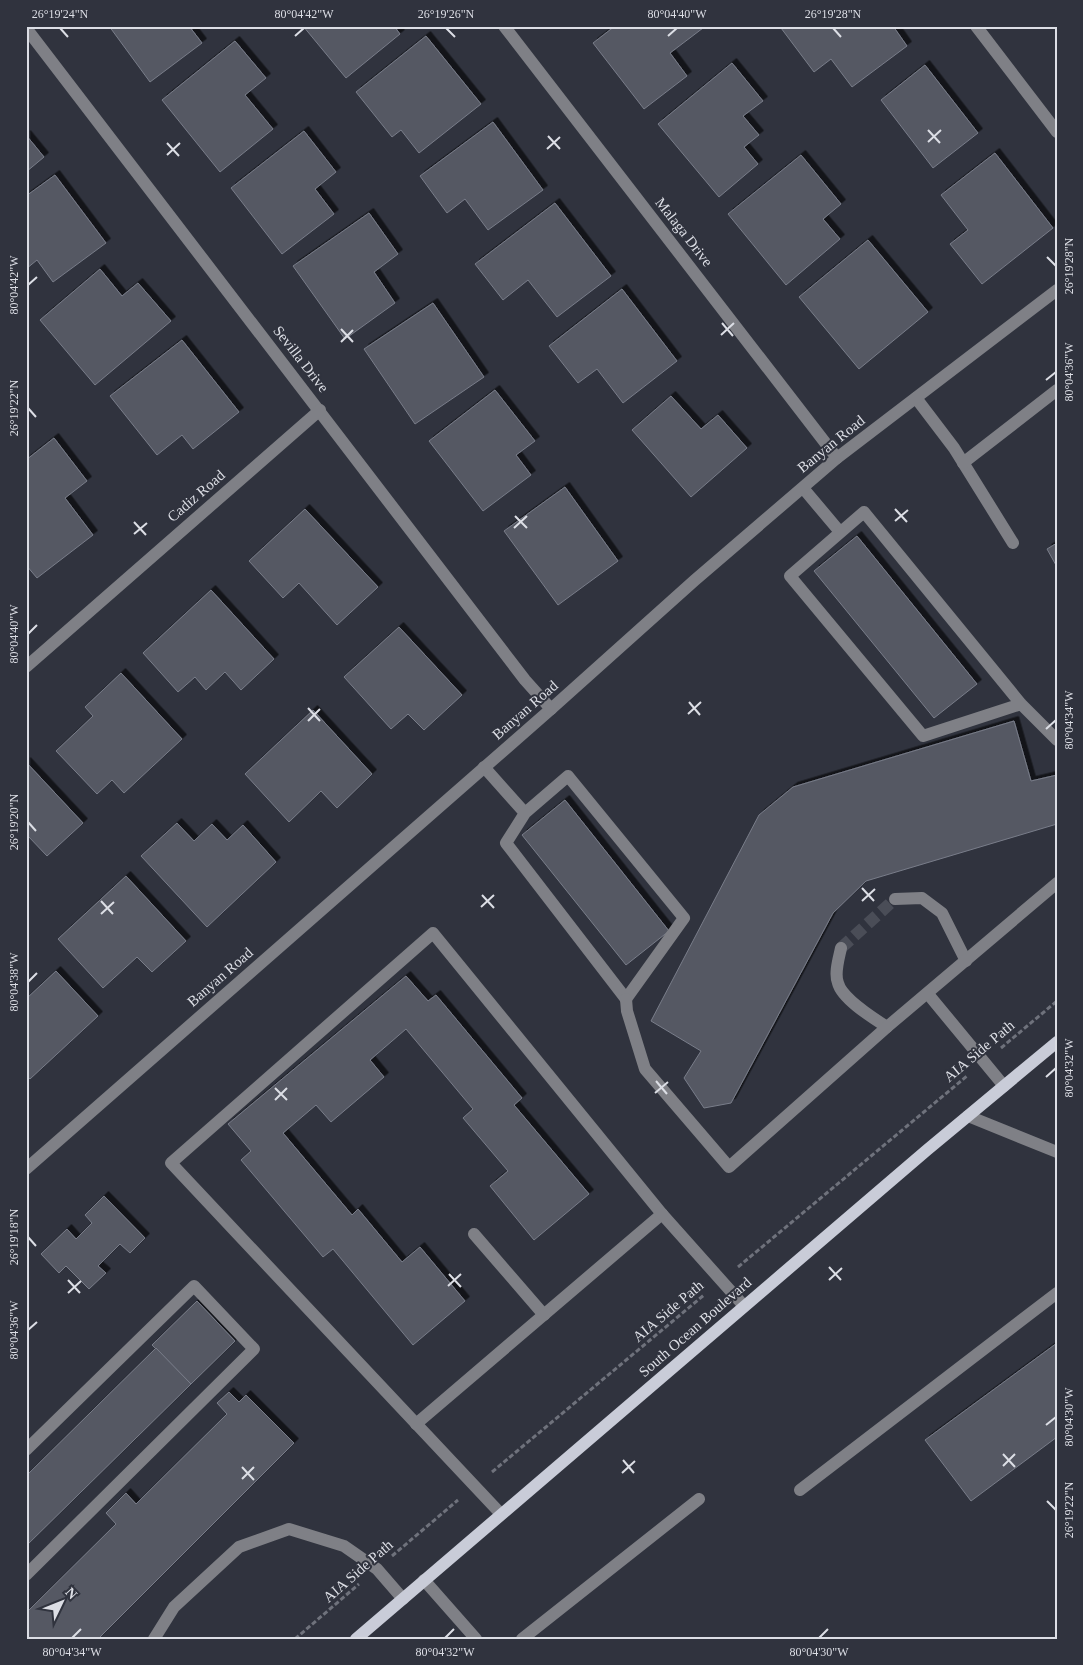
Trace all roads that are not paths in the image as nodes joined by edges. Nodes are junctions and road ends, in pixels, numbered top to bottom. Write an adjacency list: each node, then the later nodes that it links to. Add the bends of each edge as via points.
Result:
1 (504, 26): 9 (street, Malaga Drive)
2 (976, 26): 4 (street)
3 (26, 28): 8 (street, Sevilla Drive)
4 (1057, 132)
5 (1057, 290): 7 (street, Banyan Road)
6 (1057, 390): 10 (street)
7 (916, 398): 9 (street, Banyan Road); 10 (street)
8 (320, 410): 14 (street, Cadiz Road); 16 (street, Sevilla Drive, via 525,680)
9 (838, 458): 11 (street, Banyan Road)
10 (963, 462): 13 (street)
11 (803, 488): 12 (street); 16 (street, Banyan Road)
12 (840, 532): 15 (street, via 864,512); 15 (street, via 790,576 923,736)
13 (1013, 543)
14 (26, 667)
15 (1021, 704): 17 (street)
16 (551, 709): 18 (street, Banyan Road)
17 (1057, 740)
18 (484, 768): 19 (street); 31 (street, Banyan Road)
19 (525, 813): 25 (street, via 506,843); 25 (street, via 568,776 684,918)
20 (1057, 883): 23 (street)
21 (896, 900): 23 (street, via 922,898 942,913)
22 (841, 948): 26 (street, via 838,984 852,1003)
23 (966, 961): 24 (street)
24 (928, 994): 26 (street); 28 (street)
25 (626, 1000): 26 (street, via 626,1011 645,1069 728,1167)
26 (887, 1027)
27 (1057, 1042): 28 (main road, South Ocean Boulevard)
28 (1004, 1086): 29 (main road, South Ocean Boulevard)
29 (968, 1116): 30 (street); 35 (main road, South Ocean Boulevard)
30 (1057, 1152)
31 (26, 1169)
32 (662, 1214): 35 (street); 36 (street); 37 (street, via 433,933 171,1163)
33 (474, 1234): 36 (street)
34 (1057, 1293): 39 (street)
35 (744, 1306): 41 (main road, South Ocean Boulevard)
36 (544, 1315): 37 (street)
37 (416, 1424): 41 (street)
38 (26, 1450): 42 (street, via 194,1286 254,1349)
39 (800, 1490)
40 (699, 1499): 48 (street)
41 (501, 1514): 43 (main road, South Ocean Boulevard)
42 (26, 1575)
43 (424, 1580): 44 (main road, South Ocean Boulevard); 47 (street)
44 (403, 1598): 45 (street, via 377,1569 344,1546 289,1529 239,1547 174,1606); 46 (main road, South Ocean Boulevard)
45 (154, 1639)
46 (356, 1639)
47 (476, 1639)
48 (522, 1639)

